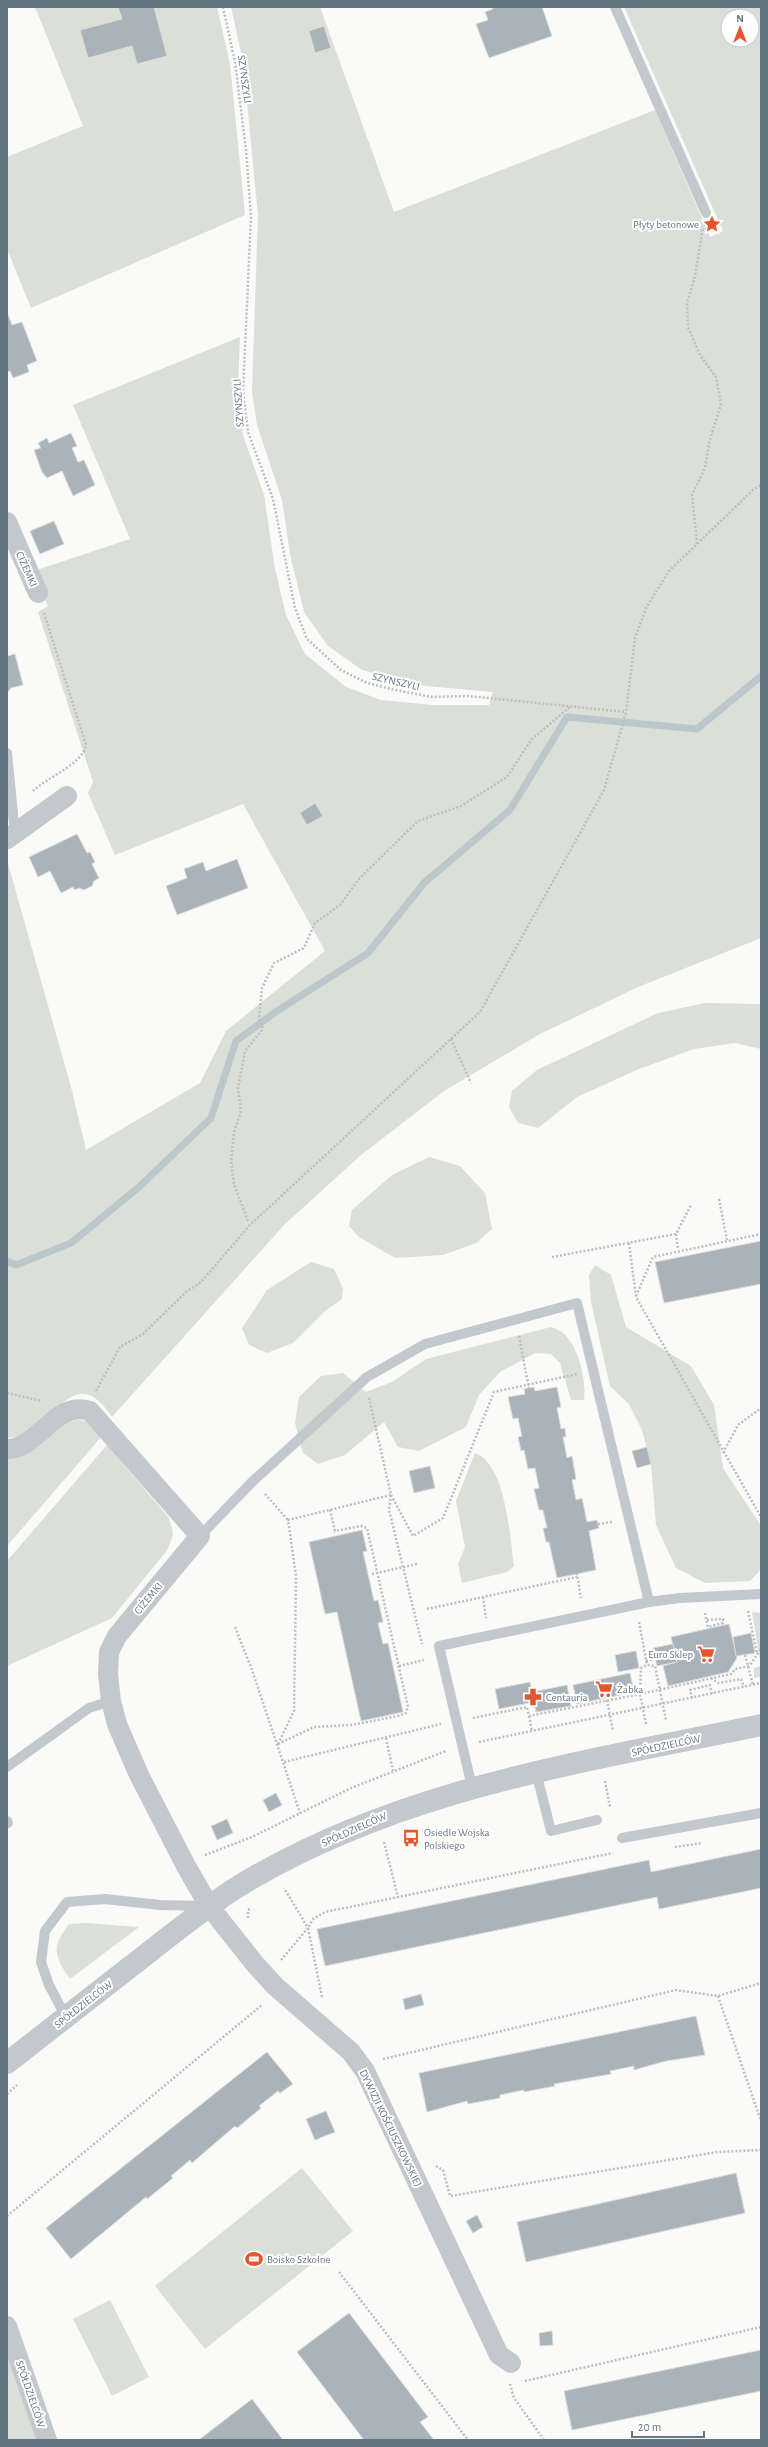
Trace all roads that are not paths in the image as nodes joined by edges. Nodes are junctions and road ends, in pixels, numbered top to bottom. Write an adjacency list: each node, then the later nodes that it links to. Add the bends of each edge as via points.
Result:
1 (615, 7): 2 (lane)
2 (706, 213)
3 (7, 522): 4 (street, CIŻEMKI)
4 (38, 593)
5 (7, 753): 7 (lane, via 12,811)
6 (67, 796): 7 (street)
7 (11, 836)
8 (7, 1449): 9 (street, via 20,1446 64,1412 74,1408 90,1410)
9 (200, 1536): 11 (lane, via 252,1482 367,1376 425,1344 577,1303); 12 (street, CIŻEMKI, via 117,1636 109,1652)
10 (761, 1594): 11 (lane)
11 (649, 1602): 16 (lane, via 438,1646)
12 (111, 1701): 14 (lane, via 89,1708); 20 (street, CIŻEMKI, via 127,1748)
13 (761, 1725): 15 (street, SPÓŁDZIELCÓW)
14 (7, 1766)
15 (536, 1772): 16 (street, SPÓŁDZIELCÓW); 18 (lane, via 551,1831)
16 (472, 1787): 20 (street, SPÓŁDZIELCÓW, via 400,1809 350,1830 272,1868)
17 (761, 1813): 19 (lane)
18 (597, 1820)
19 (622, 1838)
20 (209, 1906): 21 (street, SPÓŁDZIELCÓW); 21 (lane, via 160,1905 105,1899 68,1902 45,1931 41,1962 49,1985); 24 (street, DYWIZJI KOŚCIUSZKOWSKIEJ, via 233,1938 276,1986 350,2052 364,2071 499,2356)
21 (66, 2017): 22 (street, SPÓŁDZIELCÓW)
22 (7, 2063)
23 (7, 2326): 25 (street, SPÓŁDZIELCÓW)
24 (511, 2363)
25 (47, 2440)

